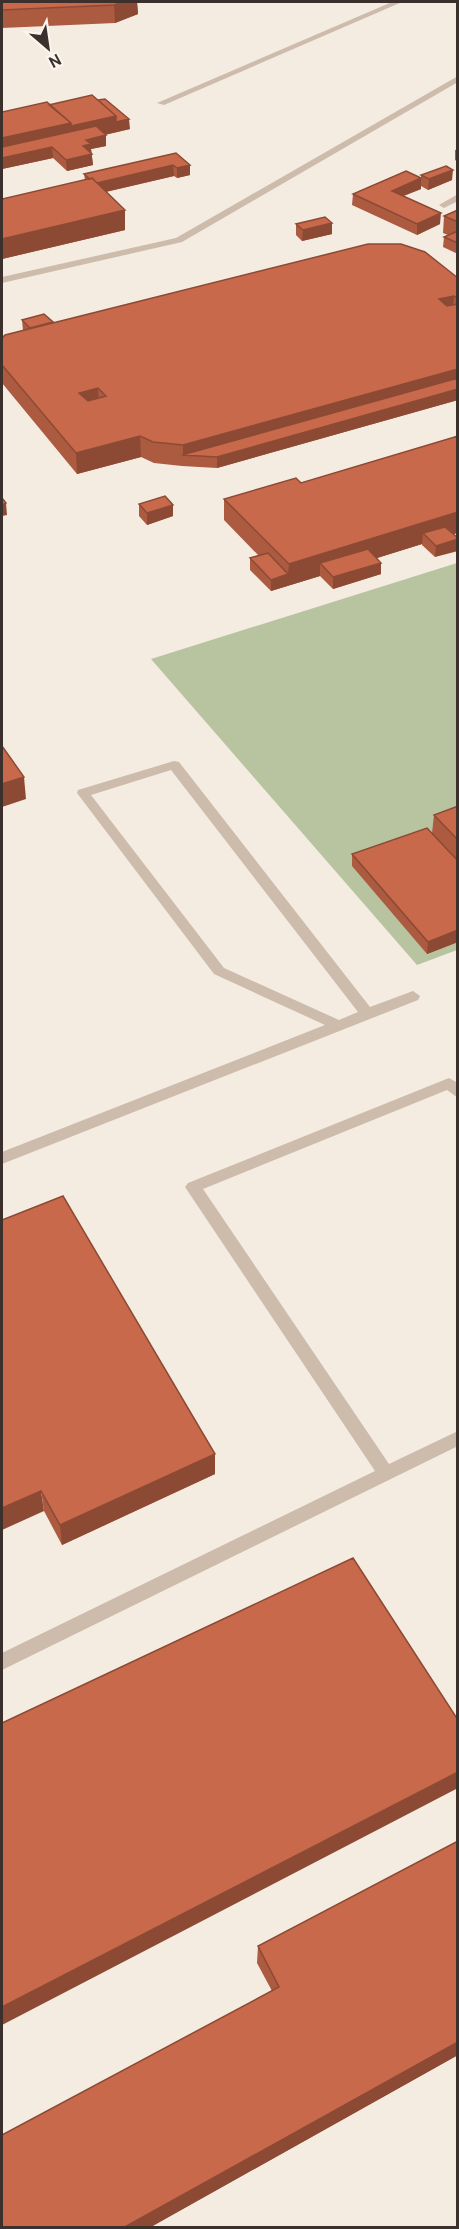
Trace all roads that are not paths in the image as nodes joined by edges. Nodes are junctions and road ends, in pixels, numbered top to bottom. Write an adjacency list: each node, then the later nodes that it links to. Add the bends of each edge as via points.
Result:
1 (398, 2): 3 (street)
2 (458, 78): 6 (street, via 179,240)
3 (161, 103)
4 (458, 198): 5 (street)
5 (444, 205)
6 (2, 280)
7 (413, 996): 8 (street)
8 (367, 1014): 9 (street); 9 (street, via 174,765 83,793 219,971)
9 (338, 1025): 11 (street)
10 (458, 1093): 13 (street, via 449,1083 194,1188)
11 (2, 1158)
12 (458, 1438): 13 (street)
13 (386, 1473): 14 (street)
14 (2, 1662)

